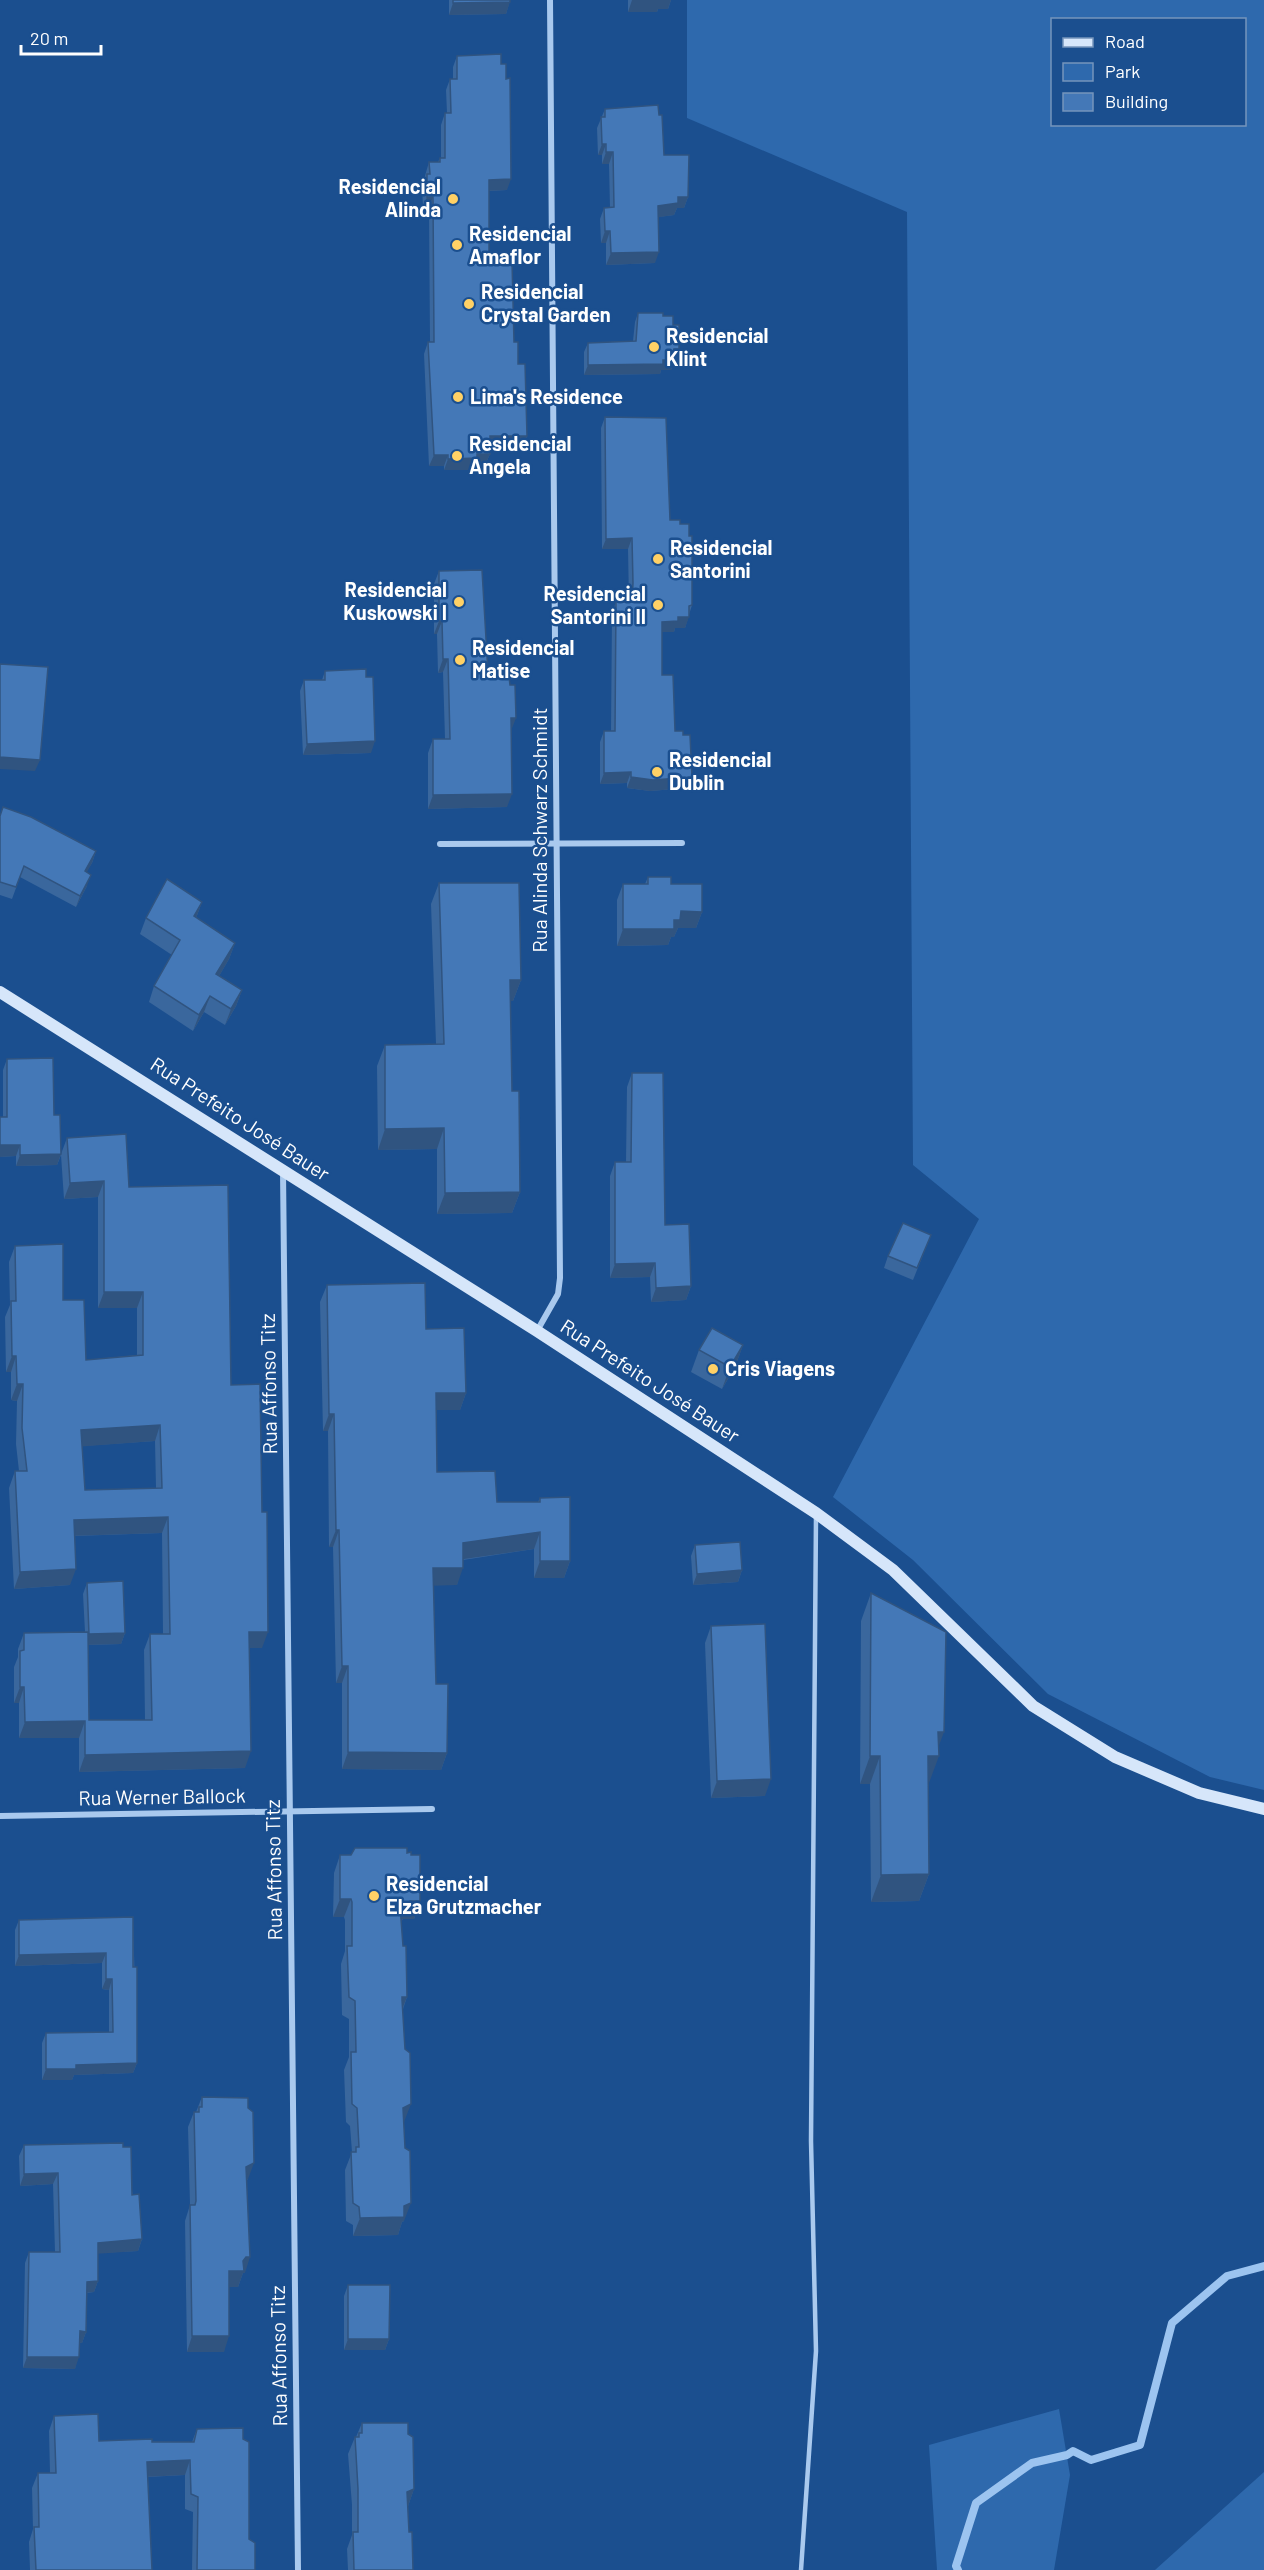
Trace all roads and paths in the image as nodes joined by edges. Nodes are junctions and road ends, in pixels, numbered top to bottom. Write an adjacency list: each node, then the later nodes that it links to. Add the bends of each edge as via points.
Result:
1 (550, 0): 4 (street, Rua Alinda Schwarz Schmidt)
2 (682, 843): 4 (street)
3 (440, 844): 4 (street)
4 (556, 844): 7 (street, Rua Alinda Schwarz Schmidt, via 560,1278 558,1294)
5 (0, 992): 6 (street, Rua Prefeito José Bauer)
6 (283, 1170): 7 (street, Rua Prefeito José Bauer); 11 (street, Rua Affonso Titz)
7 (537, 1331): 8 (street, Rua Prefeito José Bauer)
8 (816, 1513): 10 (street, Rua Prefeito José Bauer, via 893,1570 1033,1706 1115,1757 1198,1793); 14 (lane, via 811,2141 816,2351)
9 (432, 1809): 11 (street, Rua Werner Ballock)
10 (1264, 1809)
11 (290, 1811): 12 (street, Rua Werner Ballock); 13 (street, Rua Affonso Titz)
12 (0, 1816)
13 (298, 2570)
14 (801, 2570)

